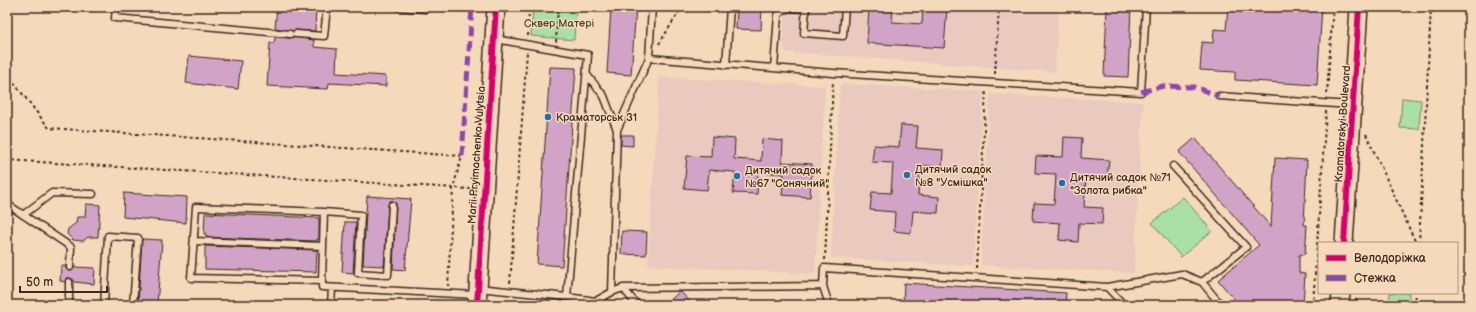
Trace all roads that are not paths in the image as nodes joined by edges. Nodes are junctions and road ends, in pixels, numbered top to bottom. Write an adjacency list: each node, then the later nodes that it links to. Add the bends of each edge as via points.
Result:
1 (116, 7): 2 (lane, via 115,18 324,36)
2 (327, 7)
3 (398, 7): 4 (lane)
4 (425, 7)
5 (496, 7): 12 (street, Marii Pryimachenko Vulytsia)
6 (652, 7): 13 (lane)
7 (730, 7): 14 (lane)
8 (845, 7): 11 (lane, via 843,36 804,33)
9 (1146, 7): 15 (lane, via 1141,92)
10 (1359, 7): 18 (street, Kramatorskyi Boulevard)
11 (805, 9): 15 (lane, via 787,8 778,15)
12 (494, 38): 16 (lane, via 588,55); 39 (street, Marii Pryimachenko Vulytsia)
13 (649, 58): 14 (lane); 19 (lane)
14 (726, 65): 15 (lane)
15 (774, 68)
16 (587, 75): 19 (lane, via 604,96); 40 (lane)
17 (1219, 96): 18 (lane)
18 (1353, 106): 27 (street, Kramatorskyi Boulevard)
19 (617, 130): 37 (lane)
20 (1173, 166): 32 (lane, via 1246,247)
21 (93, 194): 25 (lane, via 52,193)
22 (7, 204): 25 (lane)
23 (392, 205): 24 (lane, via 388,275 358,273 361,215)
24 (324, 212): 26 (lane, via 196,207); 28 (lane)
25 (23, 215): 29 (lane, via 71,248)
26 (194, 241): 28 (lane); 30 (lane, via 191,278)
27 (1344, 242)
28 (323, 246): 30 (lane)
29 (70, 267)
30 (322, 281): 35 (lane, via 322,287)
31 (70, 282): 42 (lane)
32 (1202, 282): 34 (lane, via 1182,274); 49 (lane)
33 (823, 286): 34 (lane, via 824,268); 36 (lane); 47 (lane)
34 (1106, 287): 48 (lane)
35 (332, 288): 39 (lane); 45 (lane)
36 (622, 288): 37 (lane); 46 (lane)
37 (612, 292): 41 (lane)
38 (1341, 294): 50 (street)
39 (478, 296): 40 (lane, via 510,291)
40 (567, 297): 41 (lane)
41 (596, 303)
42 (67, 305)
43 (104, 305): 44 (lane, via 108,236 138,238)
44 (132, 305)
45 (331, 305)
46 (637, 305)
47 (829, 305)
48 (1124, 305)
49 (1221, 305)
50 (1340, 305)

